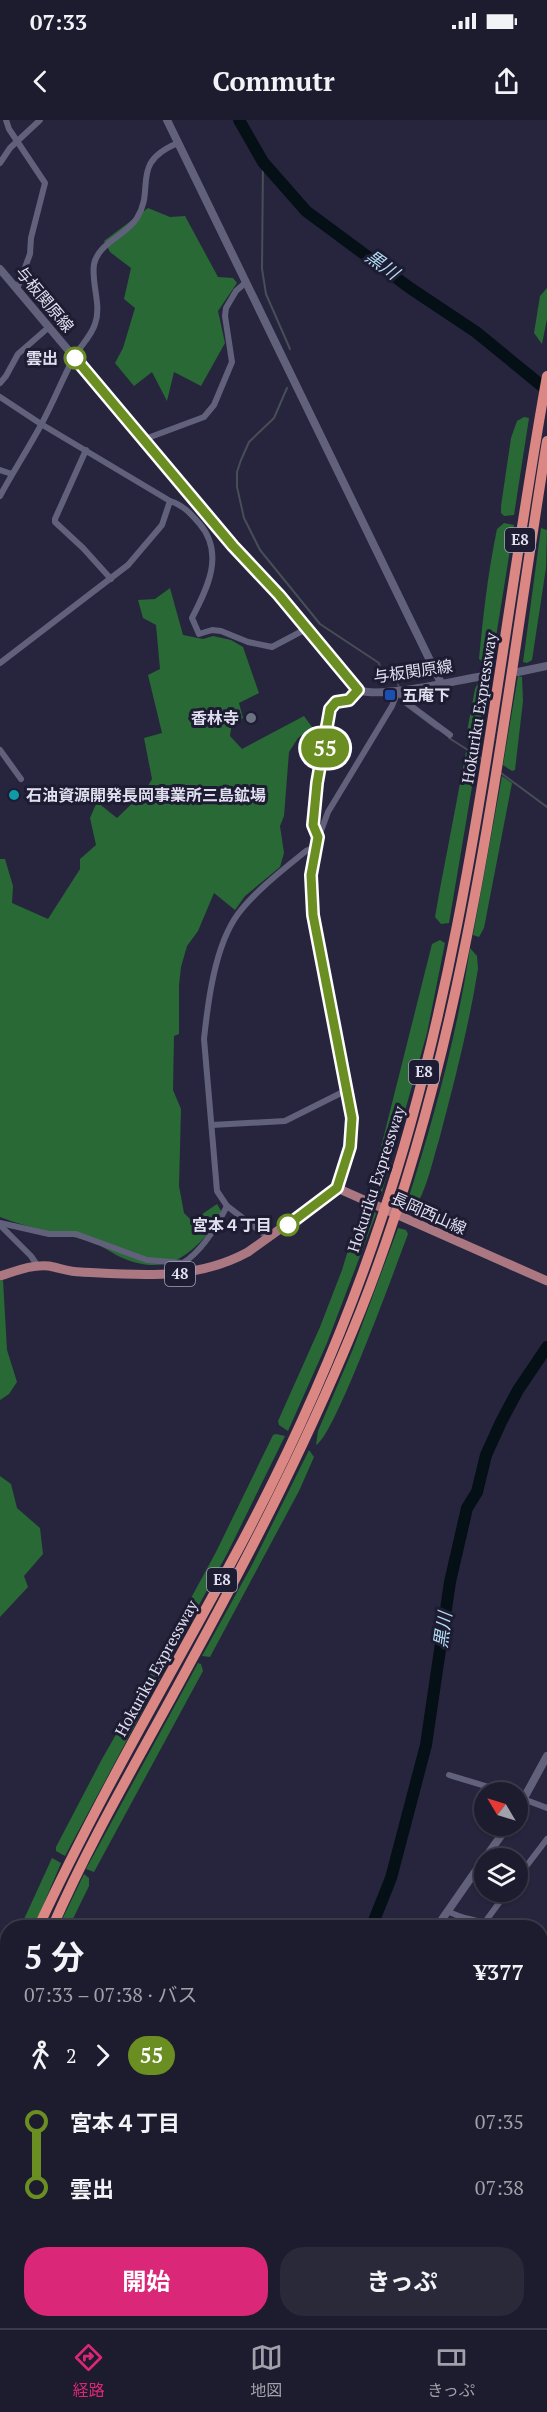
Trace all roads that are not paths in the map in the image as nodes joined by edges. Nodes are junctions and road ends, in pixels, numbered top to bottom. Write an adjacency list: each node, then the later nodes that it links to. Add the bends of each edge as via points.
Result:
1 (6, 120): 4 (street)
2 (40, 120): 4 (street)
3 (167, 120): 5 (street)
4 (18, 141): 6 (street); 9 (street, via 45,183 30,254)
5 (177, 142): 8 (street); 11 (street, via 148,167 137,219 106,245 95,262 95,324)
6 (0, 163)
7 (0, 269): 9 (main road, 与板関原線)
8 (245, 283): 16 (street, via 226,308 232,362 214,405 204,417); 29 (street)
9 (17, 290): 10 (main road, 与板関原線)
10 (49, 327): 11 (main road, 与板関原線); 13 (street, via 18,354)
11 (74, 357): 15 (street); 16 (main road, 与板関原線)
12 (547, 376): 57 (highway, Hokuriku Expressway / E8, via 457,922 426,1067 381,1221 338,1336 282,1463 96,1810)
13 (0, 383)
14 (0, 396): 15 (street)
15 (41, 424): 18 (street); 20 (street)
16 (145, 439): 24 (main road, 与板関原線)
17 (547, 442): 58 (highway, Hokuriku Expressway / E8, via 493,796 469,926 427,1112 392,1227 349,1341 294,1464)
18 (86, 450): 22 (street); 23 (street, via 55,522)
19 (0, 470): 20 (street)
20 (12, 474): 21 (street)
21 (0, 496)
22 (170, 501): 23 (street, via 162,525); 24 (street, via 192,515 212,544 208,583 192,618 199,634 220,631 272,647)
23 (111, 579): 25 (street)
24 (306, 629): 30 (main road, 与板関原線)
25 (0, 663)
26 (547, 666): 27 (main road)
27 (518, 672)
28 (484, 676): 29 (main road, 与板関原線)
29 (441, 683): 31 (main road, 与板関原線)
30 (358, 690): 31 (main road, 与板関原線); 35 (street, via 349,700 336,702 330,709 315,796 313,825)
31 (398, 691): 32 (street, via 407,703); 35 (street, via 328,812)
32 (450, 735)
33 (0, 750): 34 (street)
34 (21, 779)
35 (318, 837): 36 (street)
36 (315, 847): 37 (street, via 311,899); 38 (street, via 247,903 225,938 204,1039)
37 (347, 1090): 38 (street, via 285,1121); 39 (street, via 353,1126)
38 (212, 1125): 40 (street, via 217,1191)
39 (337, 1188): 42 (main road, 48); 45 (main road, 長岡西山線)
40 (227, 1206): 41 (street, via 197,1250 183,1263 147,1260 76,1234 49,1234); 42 (street)
41 (0, 1224): 43 (street)
42 (269, 1238): 43 (main road, 48, via 232,1261 186,1274 80,1272)
43 (37, 1265): 44 (main road, 48)
44 (0, 1276)
45 (547, 1281)
46 (547, 1756): 49 (main road)
47 (449, 1775): 48 (street)
48 (474, 1783)
49 (528, 1787)
50 (528, 1801): 51 (street)
51 (547, 1808)
52 (547, 1839): 53 (street)
53 (528, 1864)
54 (474, 1874): 56 (main road)
55 (500, 1902): 61 (street)
56 (448, 1911): 59 (main road); 60 (street)
57 (42, 1920)
58 (56, 1920)
59 (442, 1920)
60 (470, 1920)
61 (486, 1920)

